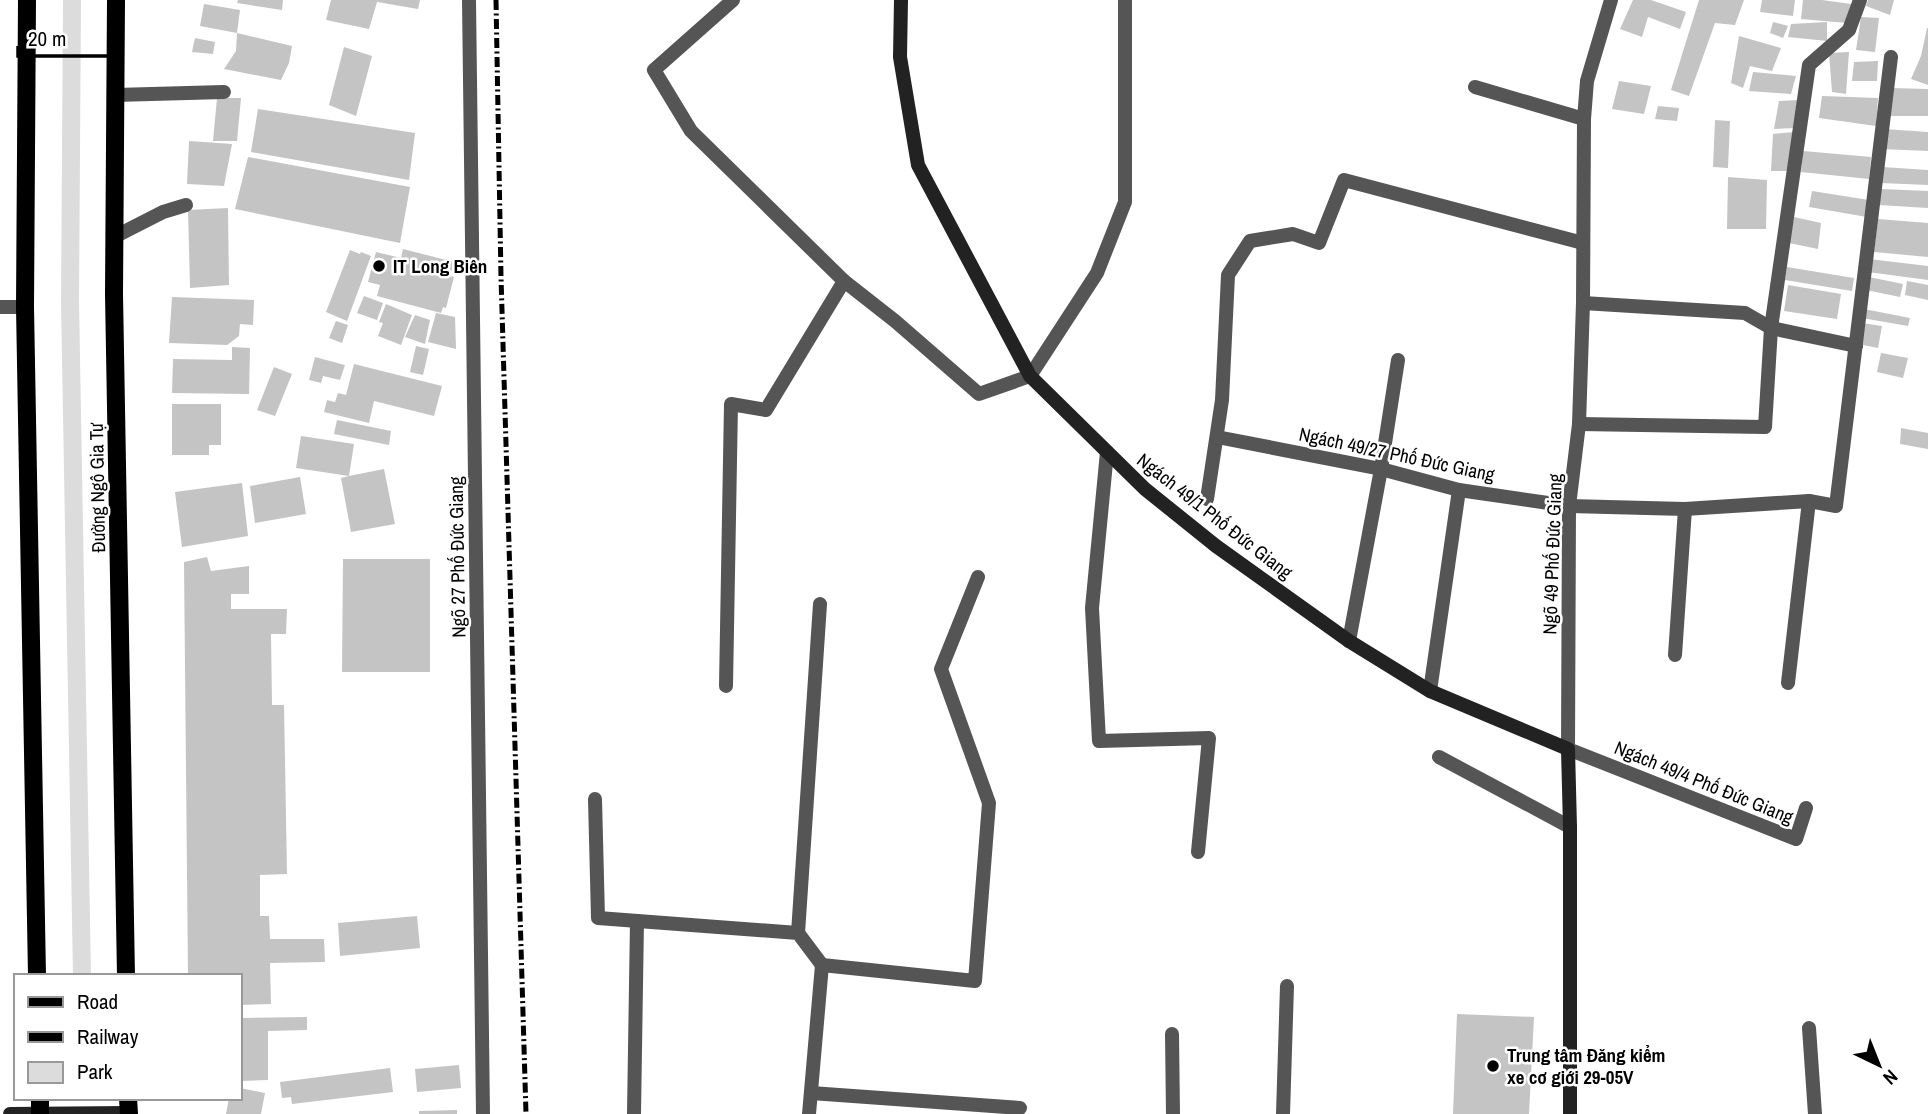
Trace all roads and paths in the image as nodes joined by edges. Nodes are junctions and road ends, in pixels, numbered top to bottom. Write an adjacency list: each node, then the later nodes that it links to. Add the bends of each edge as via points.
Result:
1 (27, 0): 20 (main road)
2 (116, 0): 12 (main road, Đường Ngô Gia Tự)
3 (469, 0): 60 (street, Ngõ 27 Phố Đức Giang)
4 (733, 0): 17 (street, via 654,70 691,131)
5 (901, 0): 24 (street, Ngách 49/1 Phố Đức Giang, via 900,57 918,166)
6 (1125, 0): 24 (street, via 1125,202 1097,273)
7 (1611, 0): 13 (street, Ngõ 49 Phố Đức Giang, via 1587,81)
8 (1860, 0): 21 (street, via 1849,30 1809,65)
9 (1891, 57): 22 (street)
10 (1475, 87): 13 (street)
11 (223, 92): 12 (street)
12 (115, 95): 15 (main road, Đường Ngô Gia Tự)
13 (1584, 119): 16 (street, Ngõ 49 Phố Đức Giang)
14 (186, 205): 15 (street)
15 (114, 237): 51 (main road, Đường Ngô Gia Tự)
16 (1583, 243): 18 (street, Ngõ 49 Phố Đức Giang); 26 (street, via 1344,180 1319,243 1293,234 1250,241 1228,275)
17 (844, 281): 24 (street, via 979,394); 39 (street, via 766,410 731,404)
18 (1583, 303): 21 (street, via 1745,313); 25 (street, Ngõ 49 Phố Đức Giang)
19 (0, 307): 20 (street)
20 (25, 307): 50 (main road)
21 (1771, 328): 22 (street); 25 (street, via 1765,427)
22 (1856, 346): 31 (street, Ngách 49/27 Phố Đức Giang, via 1836,506)
23 (1398, 360): 28 (street)
24 (1030, 376): 27 (street, Ngách 49/1 Phố Đức Giang)
25 (1578, 424): 32 (street, Ngõ 49 Phố Đức Giang)
26 (1217, 437): 28 (street, Ngách 49/27 Phố Đức Giang); 30 (street)
27 (1107, 452): 36 (street, Ngách 49/1 Phố Đức Giang, via 1144,489 1216,546); 46 (street, via 1092,608 1099,741 1209,738)
28 (1381, 469): 29 (street, Ngách 49/27 Phố Đức Giang); 36 (street)
29 (1459, 490): 32 (street, Ngách 49/27 Phố Đức Giang); 40 (street)
30 (1207, 499)
31 (1809, 501): 33 (street, Ngách 49/27 Phố Đức Giang); 38 (street)
32 (1569, 506): 33 (street, Ngách 49/27 Phố Đức Giang); 41 (street, Ngõ 49 Phố Đức Giang)
33 (1685, 509): 37 (street)
34 (978, 577): 49 (street, via 941,669 989,803 975,981)
35 (820, 604): 48 (street)
36 (1349, 641): 40 (street, Ngách 49/1 Phố Đức Giang)
37 (1675, 655)
38 (1788, 683)
39 (726, 686)
40 (1430, 691): 41 (street, Ngách 49/1 Phố Đức Giang)
41 (1568, 749): 44 (street, Ngách 49/4 Phố Đức Giang, via 1796,839); 45 (street, Ngõ 49 Phố Đức Giang)
42 (1439, 757): 45 (street)
43 (595, 799): 47 (street, via 598,918)
44 (1806, 808)
45 (1570, 827): 65 (street, Ngõ 49 Phố Đức Giang)
46 (1198, 852)
47 (636, 920): 48 (street); 61 (street)
48 (798, 933): 49 (street)
49 (822, 965): 55 (street)
50 (37, 974)
51 (127, 974)
52 (1287, 986): 64 (street)
53 (1809, 1028): 66 (street)
54 (1172, 1034): 63 (street)
55 (811, 1093): 57 (street); 62 (street)
56 (129, 1108): 59 (street)
57 (1020, 1108)
58 (10, 1114): 59 (street)
59 (40, 1114)
60 (482, 1114)
61 (634, 1114)
62 (809, 1114)
63 (1173, 1114)
64 (1283, 1114)
65 (1570, 1114)
66 (1815, 1114)

